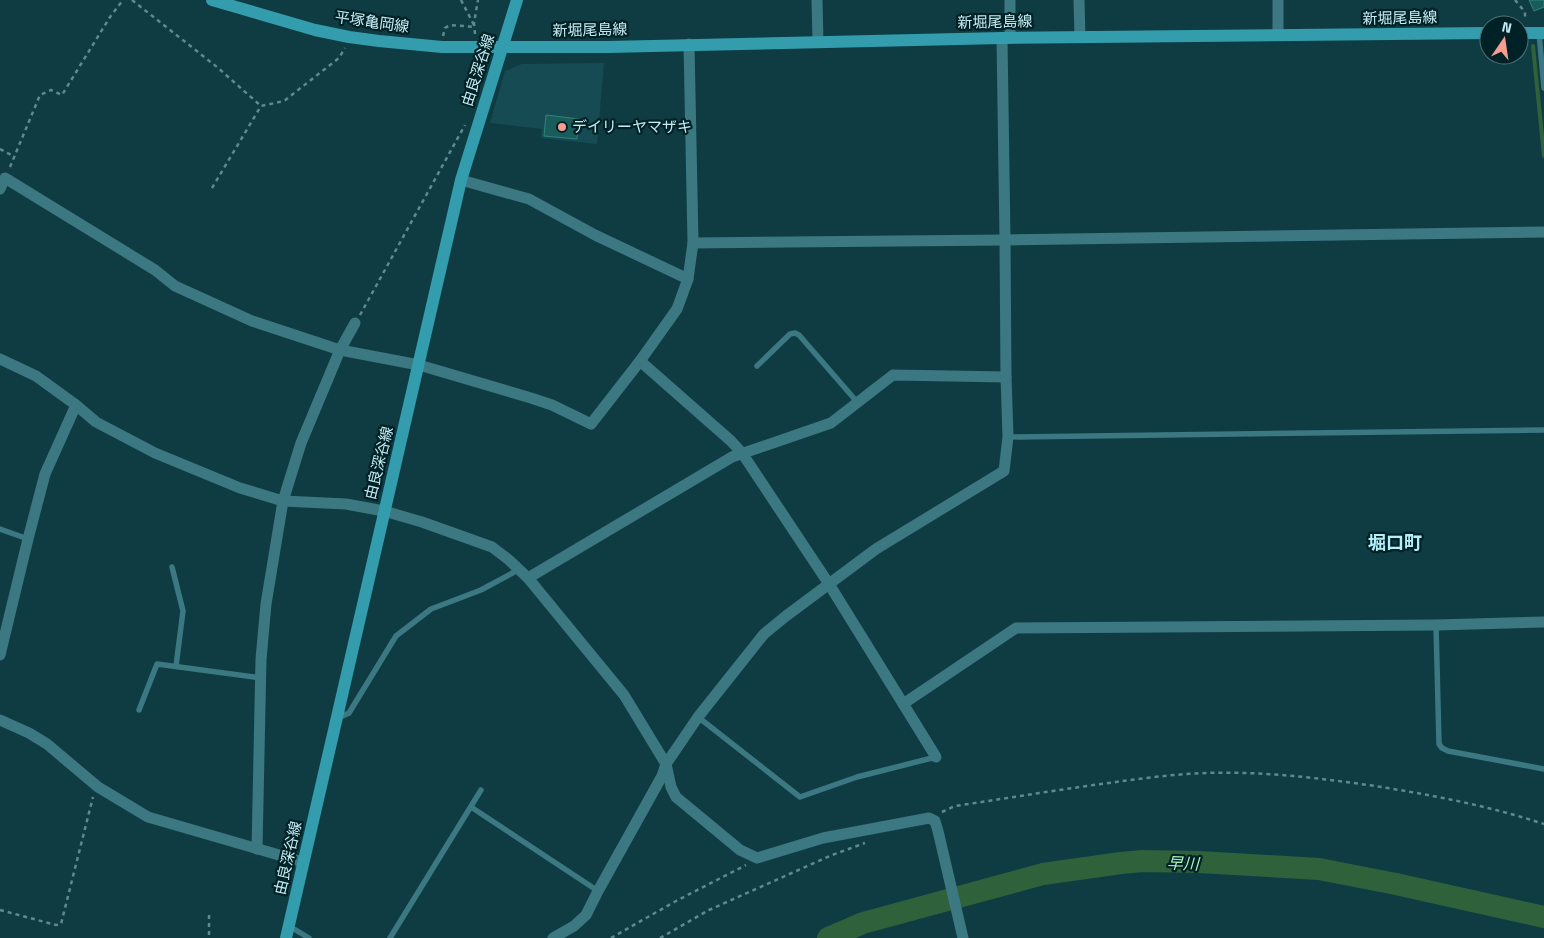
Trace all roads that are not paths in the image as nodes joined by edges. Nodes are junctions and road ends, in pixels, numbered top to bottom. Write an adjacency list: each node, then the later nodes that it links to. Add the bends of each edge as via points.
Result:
1 (212, 0): 14 (main road, 平塚亀岡線, via 316,30 379,42)
2 (517, 0): 14 (main road, 由良深谷線)
3 (817, 0): 12 (street)
4 (1010, 0): 11 (street)
5 (1080, 0): 10 (street)
6 (1278, 0): 9 (street)
7 (1479, 33): 9 (main road, 新堀尾島線)
8 (1541, 33): 15 (lane)
9 (1278, 36): 10 (main road, 新堀尾島線)
10 (1080, 37): 11 (main road, 新堀尾島線)
11 (1006, 38): 12 (main road, 新堀尾島線); 19 (street)
12 (818, 42): 13 (main road, 新堀尾島線)
13 (689, 44): 14 (main road, 新堀尾島線); 20 (street)
14 (502, 48): 16 (main road, 由良深谷線)
15 (1544, 88)
16 (461, 180): 21 (street, via 529,199); 26 (main road, 由良深谷線)
17 (0, 189): 23 (street, via 5,178 175,286 252,321)
18 (1544, 232): 19 (street)
19 (1005, 240): 20 (street); 28 (street)
20 (693, 243): 21 (street)
21 (688, 279): 25 (street, via 677,309)
22 (355, 322): 23 (street)
23 (340, 350): 26 (street); 34 (street, via 301,443)
24 (0, 359): 30 (street, via 36,376)
25 (640, 361): 26 (street, via 592,424 538,400); 33 (street)
26 (419, 365): 35 (main road, 由良深谷線)
27 (757, 366): 29 (lane, via 790,334 795,333)
28 (1006, 377): 29 (street, via 893,375); 32 (street)
29 (858, 403): 33 (street, via 831,423)
30 (76, 405): 34 (street, via 96,422 156,452 240,488); 37 (street, via 45,474)
31 (1544, 430): 32 (lane)
32 (1008, 437): 41 (street, via 1004,471 876,549)
33 (742, 453): 40 (street); 41 (street)
34 (283, 500): 35 (street, via 346,504); 46 (street, via 266,604)
35 (384, 511): 39 (street, via 492,546); 50 (main road, 由良深谷線)
36 (0, 529): 37 (lane)
37 (28, 539): 44 (street)
38 (172, 567): 45 (lane, via 183,611)
39 (518, 570): 40 (street); 50 (lane, via 481,590 431,609 396,636 349,713)
40 (528, 578): 53 (street, via 624,695)
41 (829, 584): 47 (street); 49 (street, via 764,634)
42 (1544, 622): 43 (street)
43 (1436, 625): 47 (street, via 1016,628); 54 (lane, via 1439,744 1442,748)
44 (0, 655)
45 (176, 666): 46 (lane); 48 (lane, via 157,664)
46 (261, 678): 57 (street)
47 (903, 704): 52 (street)
48 (139, 710)
49 (698, 717): 52 (lane, via 800,796 857,777); 53 (street)
50 (336, 719): 58 (main road, 由良深谷線)
51 (0, 720): 57 (street, via 47,744 98,787 148,817)
52 (936, 757)
53 (666, 764): 59 (street); 64 (street, via 676,797 740,850 757,858 823,838 921,819 935,821)
54 (1544, 769)
55 (481, 790): 56 (lane)
56 (471, 807): 59 (lane); 62 (lane)
57 (257, 849): 58 (street)
58 (303, 862): 60 (main road, 由良深谷線)
59 (598, 890): 63 (street, via 586,915)
60 (288, 932): 61 (lane)
61 (309, 938)
62 (390, 938)
63 (553, 938)
64 (963, 938)

